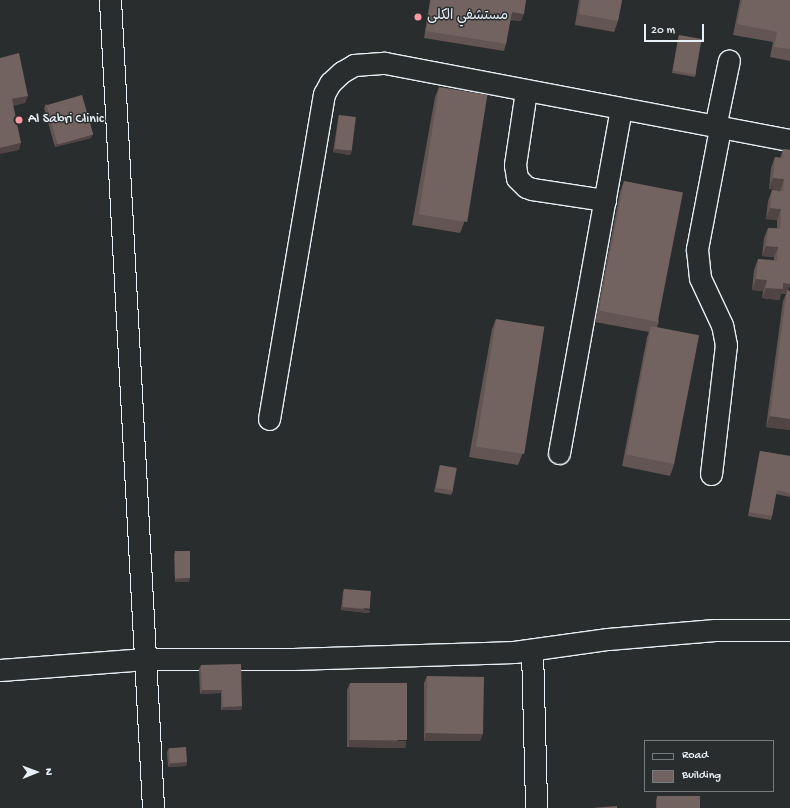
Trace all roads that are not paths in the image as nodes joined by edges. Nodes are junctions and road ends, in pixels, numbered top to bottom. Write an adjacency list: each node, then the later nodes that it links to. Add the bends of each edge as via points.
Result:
1 (110, 0): 13 (street)
2 (729, 60): 5 (street)
3 (526, 91): 4 (street); 7 (street, via 515,165 517,178 532,189); 8 (street, via 370,62 354,65 330,83 322,108)
4 (621, 109): 5 (street); 7 (street)
5 (717, 128): 6 (street); 10 (street, via 697,249 700,278 722,324 726,345)
6 (790, 140)
7 (605, 200): 9 (street)
8 (269, 420)
9 (559, 453)
10 (711, 474)
11 (790, 630): 12 (street, via 715,630 608,639)
12 (532, 650): 13 (street, via 293,659); 16 (street)
13 (146, 659): 14 (street); 15 (street)
14 (0, 670)
15 (153, 808)
16 (536, 808)

